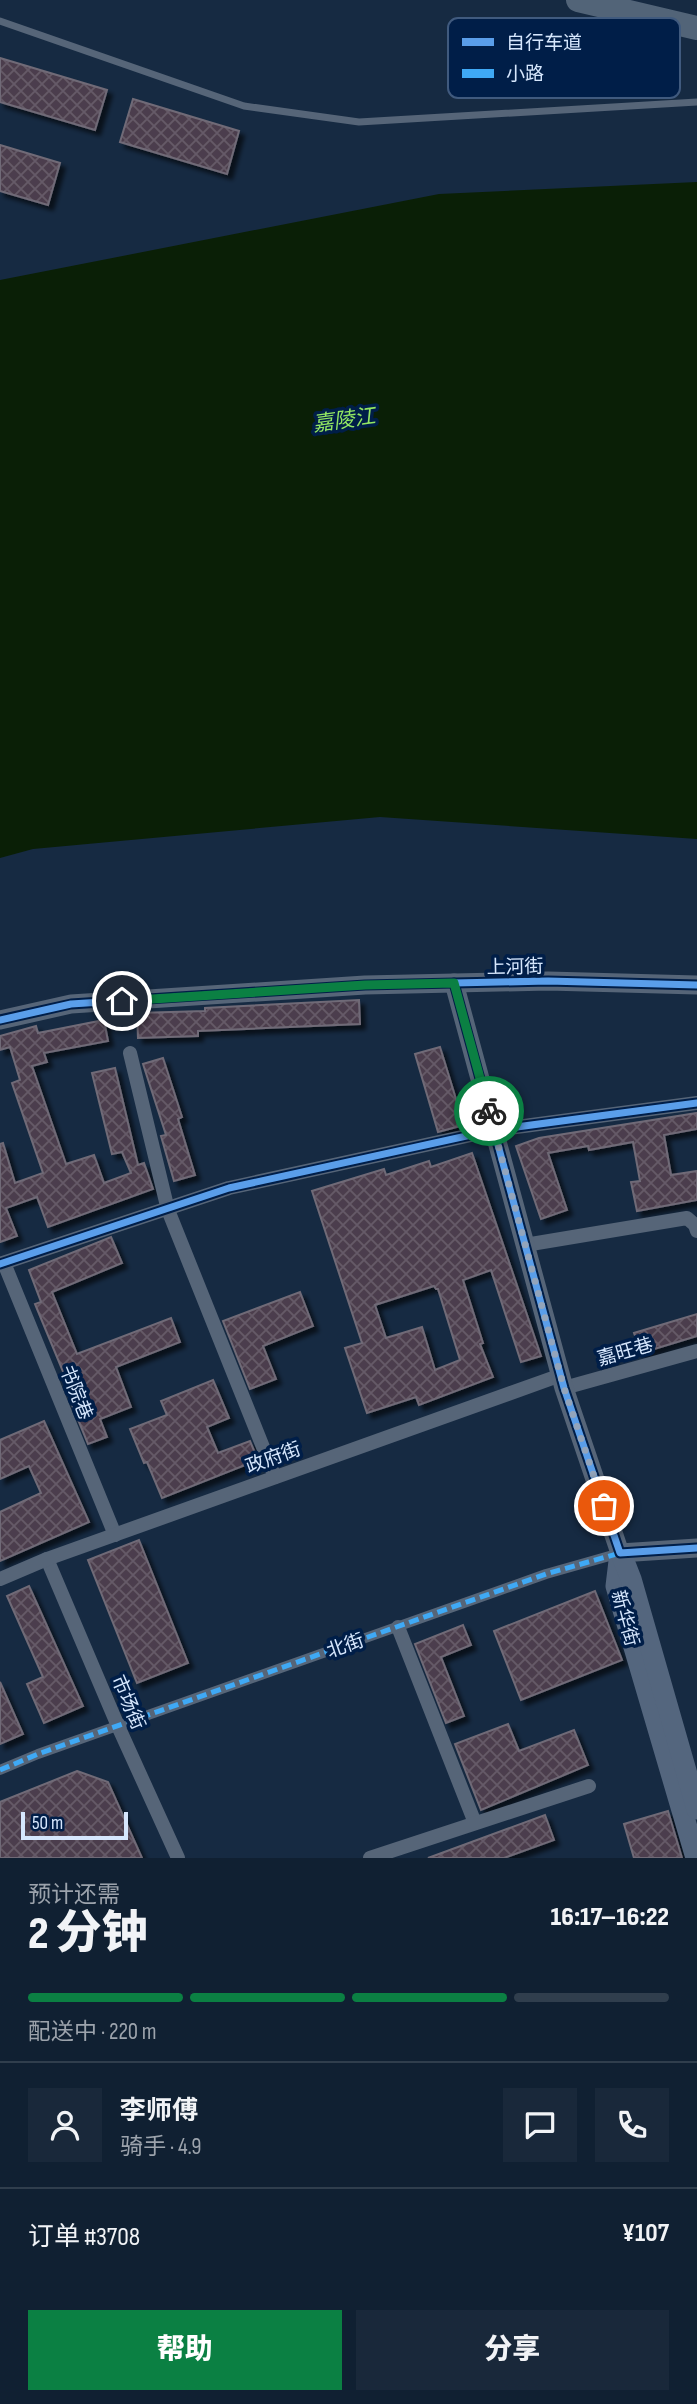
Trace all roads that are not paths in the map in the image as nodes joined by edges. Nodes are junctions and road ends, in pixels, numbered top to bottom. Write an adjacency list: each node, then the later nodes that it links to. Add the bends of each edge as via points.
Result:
1 (578, 0): 2 (highway)
2 (654, 18)
3 (0, 21): 4 (lane, via 244,106 359,122)
4 (697, 102)
5 (454, 983): 6 (street, 上河街); 7 (street, 上河街, via 71,1004); 10 (street)
6 (697, 985)
7 (0, 1020)
8 (130, 1053): 11 (street)
9 (697, 1104): 10 (street)
10 (494, 1130): 11 (street, via 229,1188); 13 (street)
11 (168, 1210): 14 (street); 17 (street)
12 (697, 1231): 13 (street, via 687,1218)
13 (525, 1245): 16 (street)
14 (2, 1264): 18 (street, 书院巷)
15 (697, 1351): 16 (street, 嘉旺巷)
16 (562, 1381): 17 (street, 政府街); 20 (street)
17 (275, 1477): 18 (street, 政府街)
18 (115, 1535): 21 (street, 政府街)
19 (697, 1548): 20 (street, 北街)
20 (620, 1553): 23 (street, 北街, via 545,1574); 27 (main road, 新华街); 31 (main road, 新华街, via 616,1586)
21 (47, 1559): 22 (street, 政府街); 24 (street, 市场街)
22 (0, 1579)
23 (398, 1627): 24 (street, 北街); 28 (street)
24 (118, 1726): 25 (street, 北街); 29 (street, 市场街)
25 (0, 1770)
26 (590, 1786): 28 (street)
27 (697, 1809)
28 (475, 1823): 30 (street)
29 (178, 1858)
30 (370, 1858)
31 (696, 1858)

